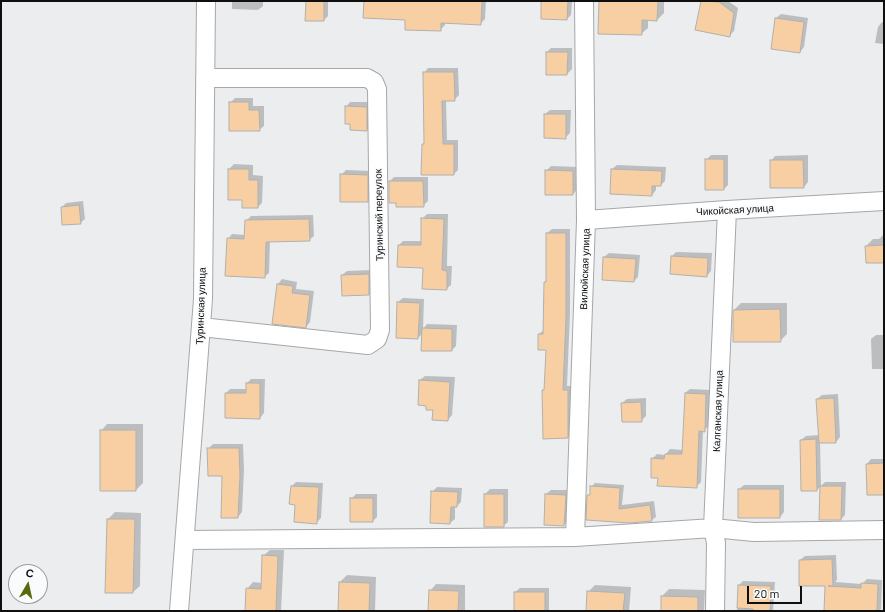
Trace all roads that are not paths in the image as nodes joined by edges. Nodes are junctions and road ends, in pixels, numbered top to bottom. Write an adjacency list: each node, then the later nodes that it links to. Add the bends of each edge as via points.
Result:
1 (206, 1): 3 (street, Туринская улица)
2 (584, 1): 6 (street, Вилюйская улица)
3 (205, 78): 7 (street, Туринская улица); 7 (street, Туринский переулок, via 366,78 374,82 378,89 380,330 377,339 368,345)
4 (884, 202): 5 (street, Чикойская улица)
5 (727, 210): 6 (street, Чикойская улица); 8 (street, Калганская улица)
6 (586, 220): 10 (street, Вилюйская улица)
7 (201, 327): 11 (street, Туринская улица)
8 (713, 528): 9 (street, via 754,532); 10 (street); 13 (street, Калганская улица, via 716,543)
9 (884, 530)
10 (575, 537): 11 (street)
11 (185, 540): 12 (street, Туринская улица)
12 (179, 611)
13 (715, 611)

